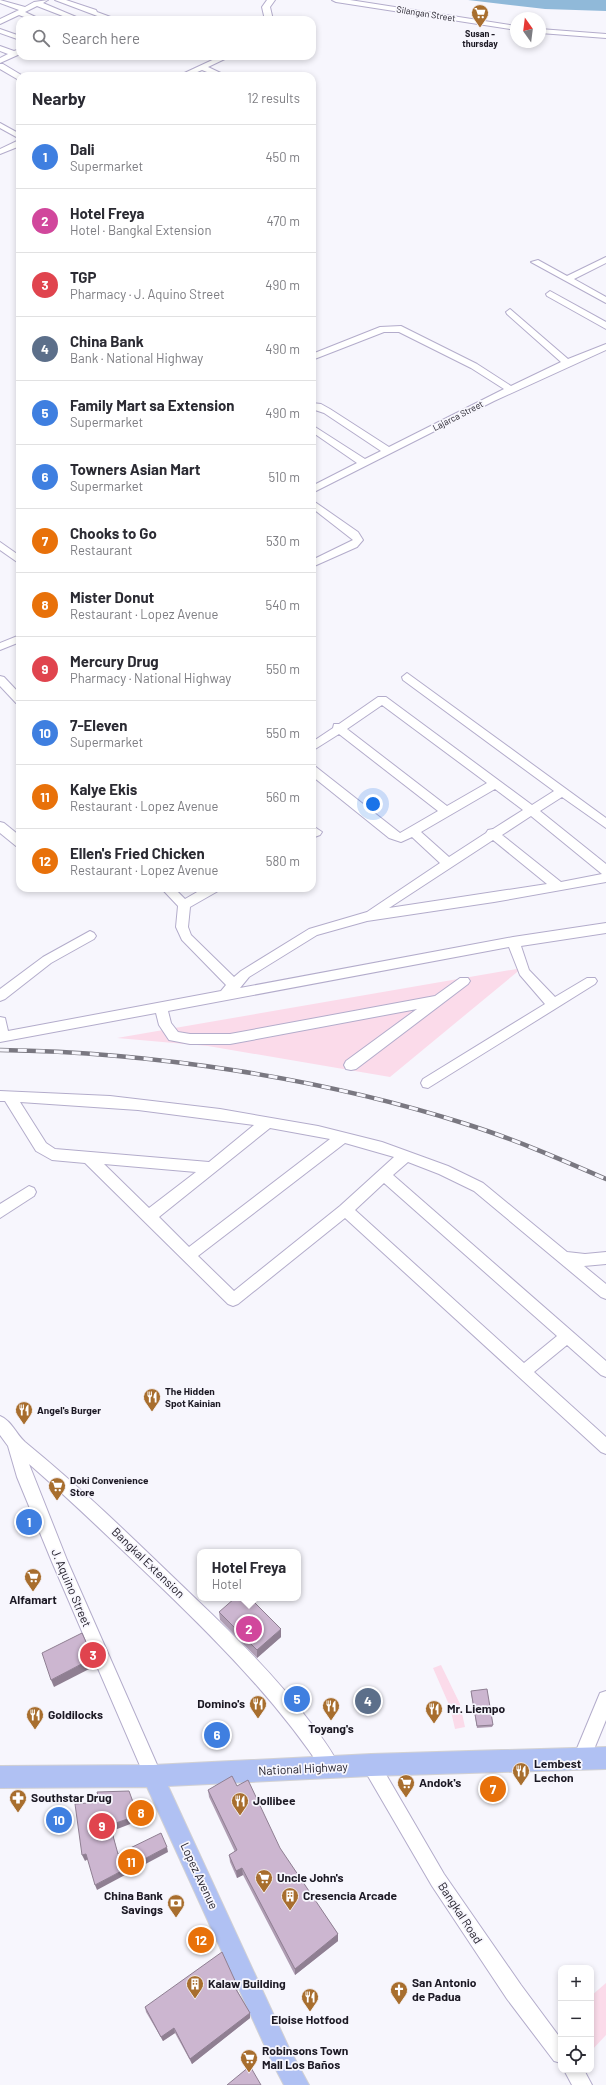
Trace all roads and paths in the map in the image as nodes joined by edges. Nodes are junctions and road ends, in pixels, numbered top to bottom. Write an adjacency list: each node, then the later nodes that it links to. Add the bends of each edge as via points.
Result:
1 (44, 0): 7 (street)
2 (59, 0): 10 (street, via 94,11)
3 (271, 0): 15 (street, via 266,7)
4 (336, 0): 18 (street, Silangan Street)
5 (0, 1): 6 (street)
6 (8, 4): 8 (street); 9 (street)
7 (36, 4): 9 (street); 12 (street)
8 (0, 7)
9 (21, 11): 11 (street); 16 (street)
10 (90, 12): 13 (street); 14 (street)
11 (30, 16)
12 (66, 16)
13 (83, 16)
14 (103, 16)
15 (268, 16)
16 (2, 20): 17 (street)
17 (15, 23)
18 (510, 27)
19 (0, 31): 22 (street)
20 (546, 31): 21 (street)
21 (606, 36)
22 (16, 37)
23 (0, 48): 24 (street)
24 (16, 52)
25 (16, 53): 27 (street)
26 (218, 60): 29 (street)
27 (0, 61)
28 (0, 66): 32 (street)
29 (202, 67): 30 (street); 31 (street)
30 (191, 72)
31 (214, 72)
32 (16, 75)
33 (0, 125): 34 (street)
34 (16, 134)
35 (16, 145): 36 (street)
36 (0, 152)
37 (606, 260): 39 (street)
38 (535, 262): 39 (street)
39 (568, 278): 41 (street)
40 (550, 294): 43 (street)
41 (606, 300)
42 (510, 312): 46 (street)
43 (606, 326)
44 (606, 347): 46 (street, Lajarca Street)
45 (316, 354): 47 (street, via 383,329 401,329 468,362)
46 (567, 363): 47 (street, Lajarca Street)
47 (511, 390): 50 (street, Lajarca Street)
48 (316, 406): 50 (street)
49 (316, 431): 51 (street)
50 (388, 451): 51 (street, Lajarca Street)
51 (365, 464): 52 (street, Lajarca Street)
52 (316, 488)
53 (316, 506): 56 (street, via 354,534 358,540 353,545)
54 (0, 545): 55 (street)
55 (16, 558)
56 (316, 562)
57 (16, 640): 58 (street)
58 (0, 647)
59 (408, 677): 66 (street)
60 (0, 680): 61 (street)
61 (16, 696)
62 (338, 727): 63 (street); 65 (street, via 382,700); 68 (street)
63 (316, 744)
64 (316, 773): 71 (street, via 393,836 401,838)
65 (496, 783): 67 (street); 68 (street)
66 (562, 792): 67 (street); 69 (street)
67 (531, 810): 72 (street); 75 (street)
68 (446, 811): 71 (street)
69 (606, 824)
70 (0, 826): 73 (street)
71 (413, 831): 74 (street)
72 (492, 833): 74 (street); 77 (street)
73 (16, 840)
74 (449, 864): 81 (street)
75 (606, 871)
76 (606, 878): 77 (street)
77 (559, 887): 81 (street)
78 (171, 892): 80 (street)
79 (207, 892): 80 (street)
80 (184, 905): 87 (street, via 182,928 186,937)
81 (367, 916): 87 (street, via 313,932 245,974)
82 (606, 928): 84 (street)
83 (90, 936): 88 (street, via 47,960)
84 (513, 942): 89 (street); 91 (street, via 524,972)
85 (464, 981): 90 (street)
86 (591, 981): 91 (street)
87 (234, 985): 89 (street)
88 (0, 996)
89 (224, 996): 92 (street)
90 (440, 1000): 92 (street, via 230,1039 190,1039 174,1036 165,1025); 95 (street)
91 (553, 1004): 96 (street)
92 (161, 1008): 94 (street)
93 (0, 1022): 94 (street)
94 (1, 1037)
95 (351, 1065)
96 (428, 1083)
97 (5, 1096): 98 (street, via 81,1099 170,1107); 101 (street, via 41,1147 52,1154)
98 (268, 1121): 99 (street); 102 (street)
99 (343, 1137): 100 (street); 108 (street)
100 (406, 1155): 103 (street); 109 (street, via 474,1185)
101 (88, 1157): 102 (street); 107 (street)
102 (212, 1168): 107 (street)
103 (385, 1176): 105 (street); 112 (street)
104 (29, 1192): 106 (street)
105 (345, 1210): 108 (street, via 232,1300); 114 (street)
106 (0, 1212)
107 (150, 1216): 108 (street)
108 (188, 1256)
109 (566, 1258): 110 (street); 111 (street)
110 (606, 1258)
111 (606, 1293)
112 (566, 1337): 113 (street); 114 (street)
113 (606, 1370)
114 (524, 1372): 117 (street)
115 (0, 1423): 116 (street, J. Aquino Street)
116 (15, 1443): 122 (street, Bangkal Extension, via 89,1507 211,1624 278,1696 308,1734); 123 (street, J. Aquino Street, via 25,1477)
117 (606, 1447)
118 (606, 1699): 119 (street)
119 (582, 1758): 120 (main road, National Highway); 121 (main road, National Highway)
120 (606, 1758)
121 (371, 1765): 122 (main road, National Highway); 125 (street, Bangkal Road, via 438,1880 509,1986)
122 (330, 1768): 123 (main road, National Highway)
123 (152, 1776): 124 (main road, National Highway); 127 (main road, Lopez Avenue, via 281,2056)
124 (0, 1777)
125 (558, 2050)
126 (575, 2073): 128 (street)
127 (297, 2085)
128 (583, 2085)

